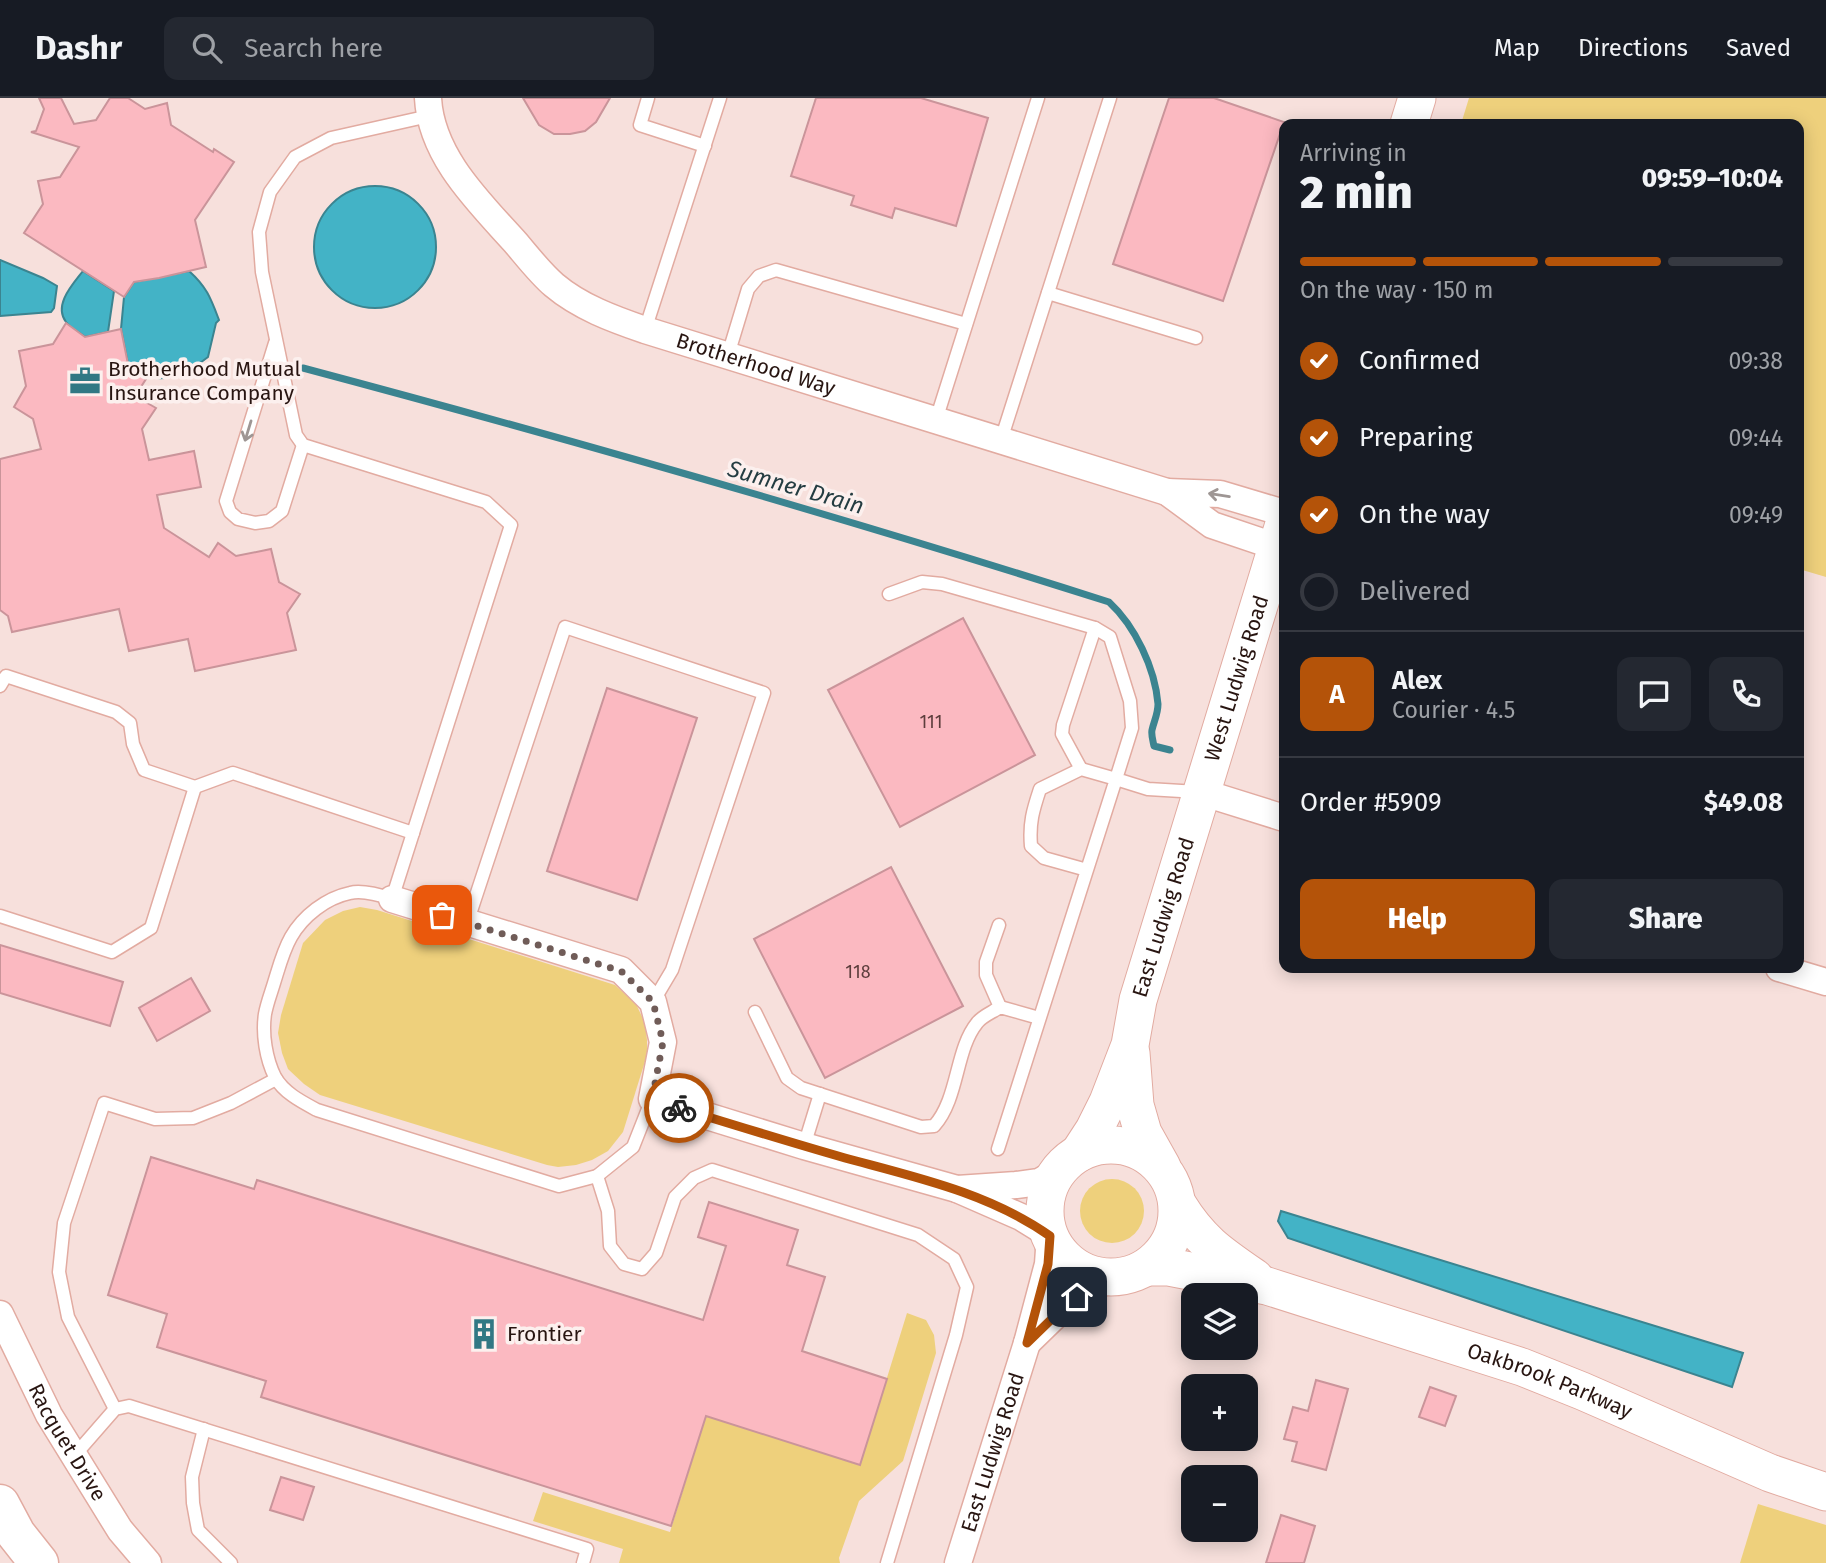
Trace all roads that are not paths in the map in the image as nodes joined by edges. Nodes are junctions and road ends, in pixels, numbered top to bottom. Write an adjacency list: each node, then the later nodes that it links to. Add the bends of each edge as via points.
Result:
1 (648, 98): 8 (lane, via 640,125)
2 (720, 98): 8 (lane)
3 (1038, 98): 10 (lane)
4 (1110, 98): 9 (lane)
5 (1417, 98): 7 (main road)
6 (429, 107): 11 (street, Brotherhood Way, via 445,153 465,187 554,285 593,311); 13 (lane, via 331,138 295,158 270,192 259,232)
7 (1411, 119)
8 (705, 146): 11 (lane)
9 (1048, 293): 12 (lane); 16 (lane)
10 (967, 324): 14 (lane, via 776,270 759,276 748,289); 15 (lane)
11 (645, 330): 14 (street, Brotherhood Way)
12 (1196, 338)
13 (275, 343): 17 (lane, via 296,435); 17 (lane, one-way to 17, via 226,501 230,512 255,523 269,521 282,511)
14 (728, 355): 15 (street, Brotherhood Way)
15 (936, 420): 16 (street, Brotherhood Way)
16 (1001, 440): 18 (street, Brotherhood Way, via 1167,492 1212,525)
17 (303, 445): 28 (lane, via 486,502 510,525)
18 (1279, 528)
19 (1279, 538): 26 (main road, West Ludwig Road)
20 (889, 594): 21 (lane, via 922,582 942,584)
21 (1095, 628): 23 (lane, via 1062,734); 24 (lane, via 1110,637 1130,701 1132,727)
22 (0, 687): 25 (lane, via 6,676 116,712 130,723 144,771)
23 (1081, 769): 24 (lane); 29 (lane, via 1040,789 1030,833 1031,846 1044,858)
24 (1116, 779): 26 (lane, via 1148,789); 29 (lane)
25 (195, 787): 28 (lane, via 233,773); 31 (lane, via 151,928 112,952)
26 (1201, 792): 27 (street); 40 (main road, East Ludwig Road, via 1138,1000)
27 (1279, 816)
28 (413, 832): 30 (lane)
29 (1087, 870): 39 (lane)
30 (392, 899): 32 (street); 41 (lane, via 352,892 327,901 304,919 291,937 265,1014 264,1036)
31 (0, 916)
32 (467, 923): 36 (street, via 621,971); 36 (lane, via 565,627 764,693 672,970)
33 (999, 925): 37 (lane, via 986,975)
34 (1796, 973): 35 (street)
35 (1826, 982)
36 (653, 1002): 43 (street, via 663,1042)
37 (1000, 1007): 39 (lane); 42 (lane, via 978,1020 970,1034 944,1115 934,1126 921,1126)
38 (755, 1012): 42 (lane, via 787,1078)
39 (1039, 1018): 45 (lane)
40 (1130, 1045): 46 (main road, East Ludwig Road, via 1094,1129); 47 (main road, East Ludwig Road, via 1135,1105 1143,1133)
41 (276, 1079): 48 (lane, via 294,1098 317,1110 559,1186); 56 (lane, via 193,1118 155,1119 104,1103 64,1223 60,1272 68,1317)
42 (820, 1094): 44 (lane)
43 (652, 1099): 44 (street); 48 (lane, via 633,1147)
44 (804, 1146): 49 (street)
45 (998, 1149)
46 (1069, 1161): 47 (main road, via 1096,1146 1114,1144 1132,1147); 49 (street, via 1040,1182); 51 (main road, via 1053,1180 1046,1198)
47 (1162, 1167): 50 (main road)
48 (597, 1176): 65 (lane, via 608,1211 610,1246 624,1264 642,1269 656,1253 675,1197 694,1178 712,1170 918,1235 954,1259 967,1287)
49 (957, 1189): 51 (street, via 1021,1217)
50 (1178, 1205): 52 (main road, via 1172,1238 1163,1253); 53 (main road, Oakbrook Parkway, via 1191,1227 1214,1250)
51 (1050, 1236): 52 (main road, via 1057,1250 1082,1270 1099,1276); 55 (street, East Ludwig Road, via 1048,1264)
52 (1131, 1272): 53 (main road, Oakbrook Parkway, via 1169,1267); 55 (street, East Ludwig Road, via 1087,1289)
53 (1267, 1286): 59 (main road, Oakbrook Parkway, via 1522,1367 1770,1473)
54 (0, 1314): 58 (street, Racquet Drive, via 49,1415)
55 (1027, 1343): 66 (street, East Ludwig Road)
56 (115, 1409): 57 (lane, via 129,1406); 58 (lane)
57 (204, 1429): 63 (lane, via 192,1477 198,1530); 64 (lane, via 587,1549)
58 (75, 1456): 62 (street, Racquet Drive, via 120,1530)
59 (1826, 1492)
60 (0, 1504): 61 (highway)
61 (38, 1563)
62 (148, 1563)
63 (230, 1563)
64 (583, 1563)
65 (887, 1563)
66 (958, 1563)

